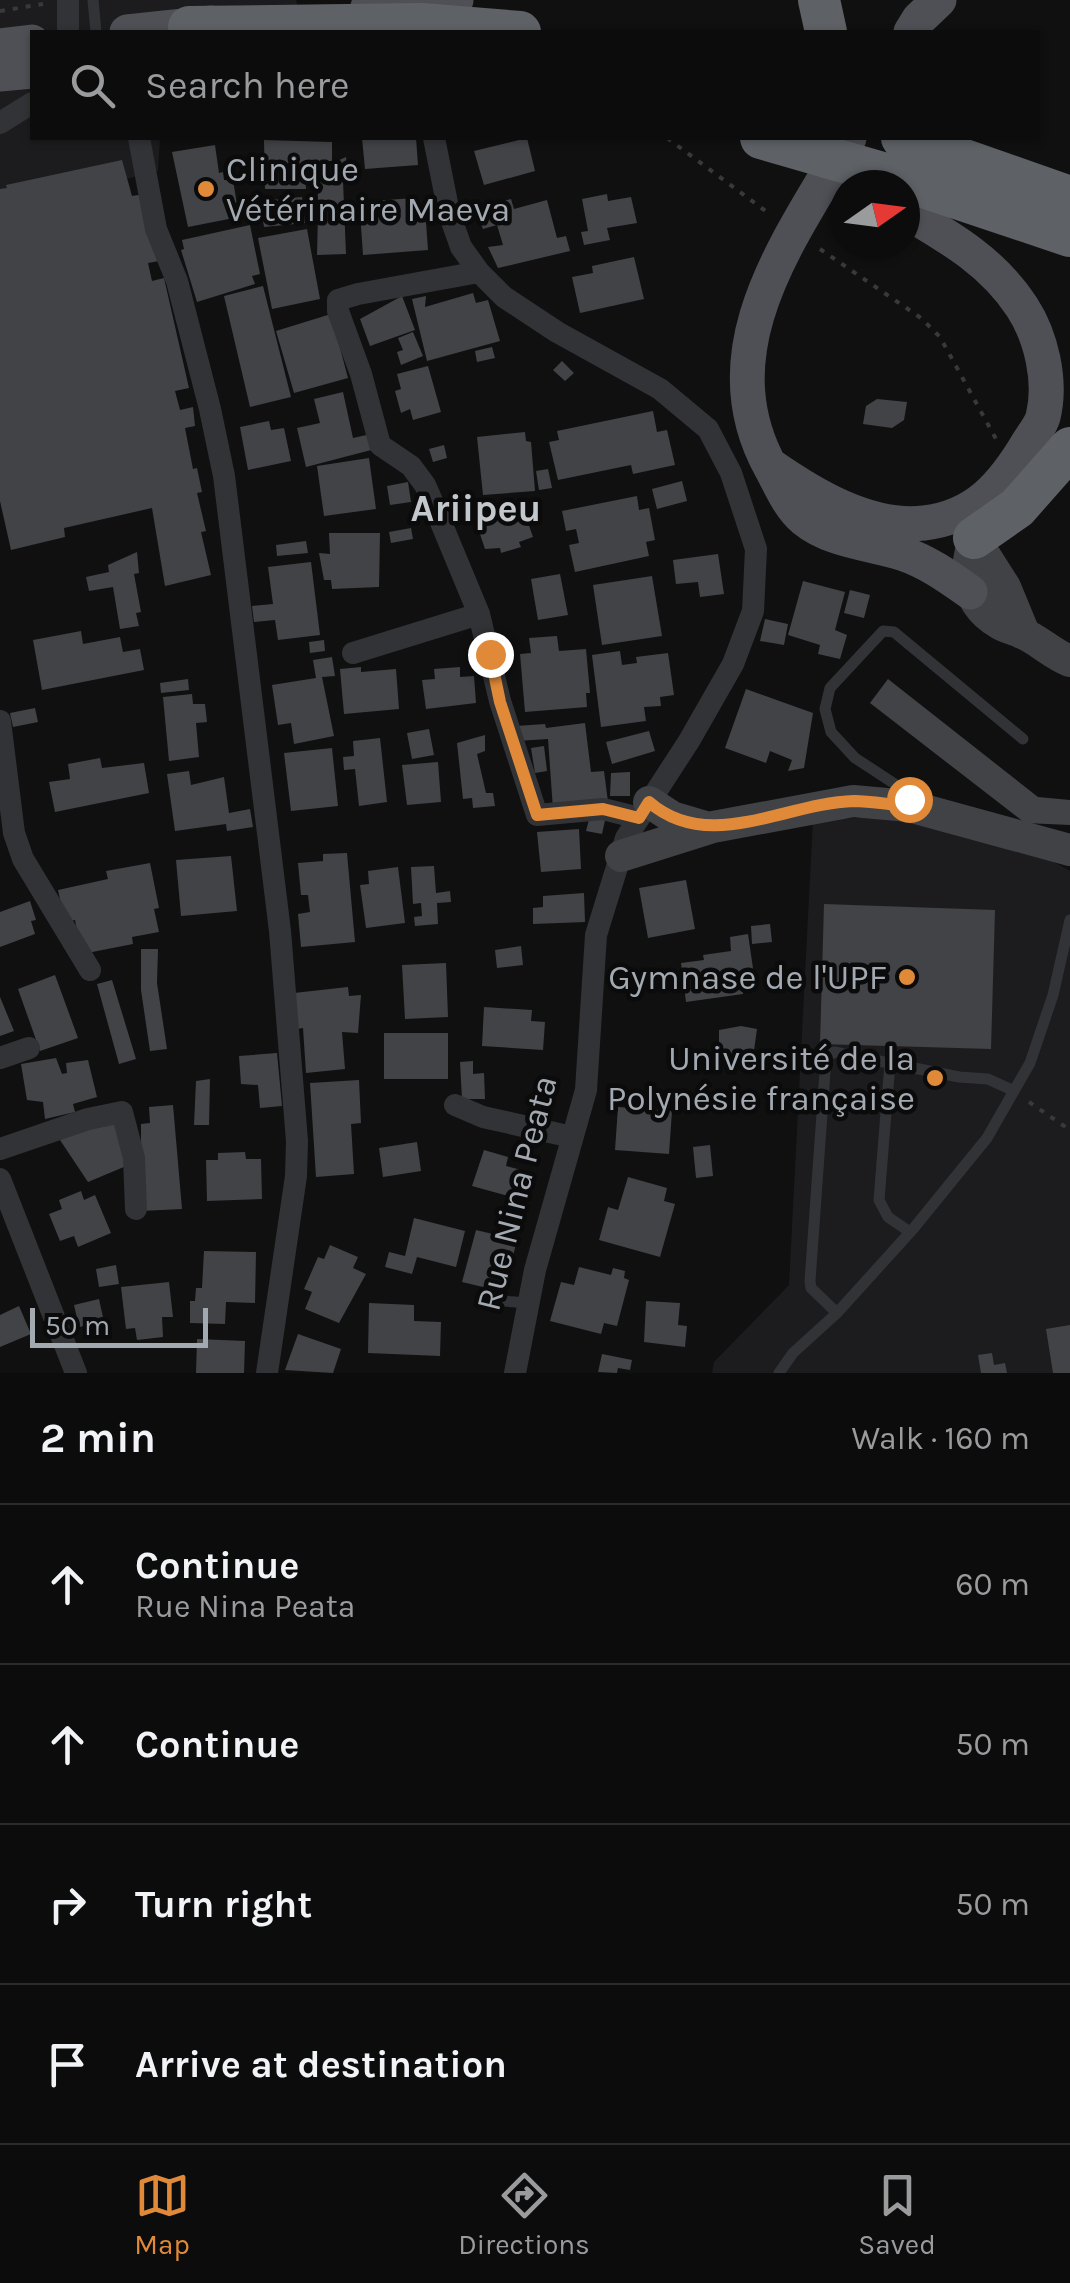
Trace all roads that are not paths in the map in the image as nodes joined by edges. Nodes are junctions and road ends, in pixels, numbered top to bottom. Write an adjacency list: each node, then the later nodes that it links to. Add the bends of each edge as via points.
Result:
1 (68, 0): 7 (street)
2 (93, 0): 8 (lane)
3 (456, 0): 6 (main road, via 266,14)
4 (820, 0): 11 (highway)
5 (938, 0): 12 (main road)
6 (188, 27): 9 (main road); 10 (highway, via 421,24)
7 (68, 30)
8 (96, 30)
9 (151, 30)
10 (495, 30)
11 (826, 30)
12 (911, 30)
13 (30, 42): 14 (main road)
14 (0, 46)
15 (30, 71): 16 (main road)
16 (0, 74)
17 (30, 104): 18 (street)
18 (0, 123)
19 (139, 140): 62 (street, via 156,230 177,280 224,476 280,930 296,1176)
20 (434, 140): 29 (street, Rue Nina Peata, via 449,213)
21 (745, 140): 26 (main road)
22 (768, 140): 27 (highway, via 882,173)
23 (848, 140): 31 (main road, via 792,231 752,330 749,404)
24 (907, 140): 27 (highway)
25 (965, 140): 27 (highway)
26 (830, 178)
27 (1068, 209)
28 (920, 220): 32 (main road, via 971,251 1002,281 1034,328 1044,376 1043,418 1010,473)
29 (479, 272): 35 (street, via 338,300 380,445 425,485); 42 (street, Rue Nina Peata, via 504,297 660,389 708,429 756,550 753,611 733,664)
30 (1070, 448): 32 (highway, via 1017,508)
31 (770, 465): 32 (main road, via 824,498 881,520); 33 (main road, via 804,519)
32 (961, 527): 33 (main road); 34 (street, via 970,544); 36 (street, via 1005,587)
33 (906, 555): 34 (main road)
34 (970, 592): 36 (street, via 992,618)
35 (479, 614): 37 (street); 42 (street, via 537,815)
36 (1024, 633): 38 (street)
37 (354, 652)
38 (1070, 661)
39 (0, 721): 47 (street, via 14,834)
40 (1023, 738): 41 (lane, via 894,632 883,631 830,688 825,709 831,732 855,758 906,792)
41 (909, 806): 43 (street, via 852,801); 45 (street)
42 (644, 810): 43 (street); 44 (street, Rue Nina Peata)
43 (709, 828): 44 (street)
44 (623, 847): 53 (street, Rue Nina Peata, via 596,935 586,1090)
45 (1070, 850)
46 (1070, 920): 51 (lane, via 1030,1064)
47 (90, 970)
48 (29, 1048): 49 (street)
49 (0, 1058)
50 (890, 1063): 51 (lane, via 988,1079); 57 (lane, via 879,1200 888,1217); 60 (lane, via 834,1052 823,1066 810,1281)
51 (1012, 1090): 57 (lane, via 987,1138)
52 (454, 1105): 53 (street)
53 (572, 1137): 59 (street, Rue Nina Peata)
54 (0, 1149): 56 (street, via 122,1112 134,1158)
55 (0, 1180): 61 (street)
56 (136, 1209)
57 (910, 1232): 60 (lane)
58 (489, 1300): 59 (lane)
59 (528, 1303): 63 (street, Rue Nina Peata)
60 (836, 1313): 64 (lane)
61 (76, 1373)
62 (267, 1373)
63 (515, 1373)
64 (779, 1373)

